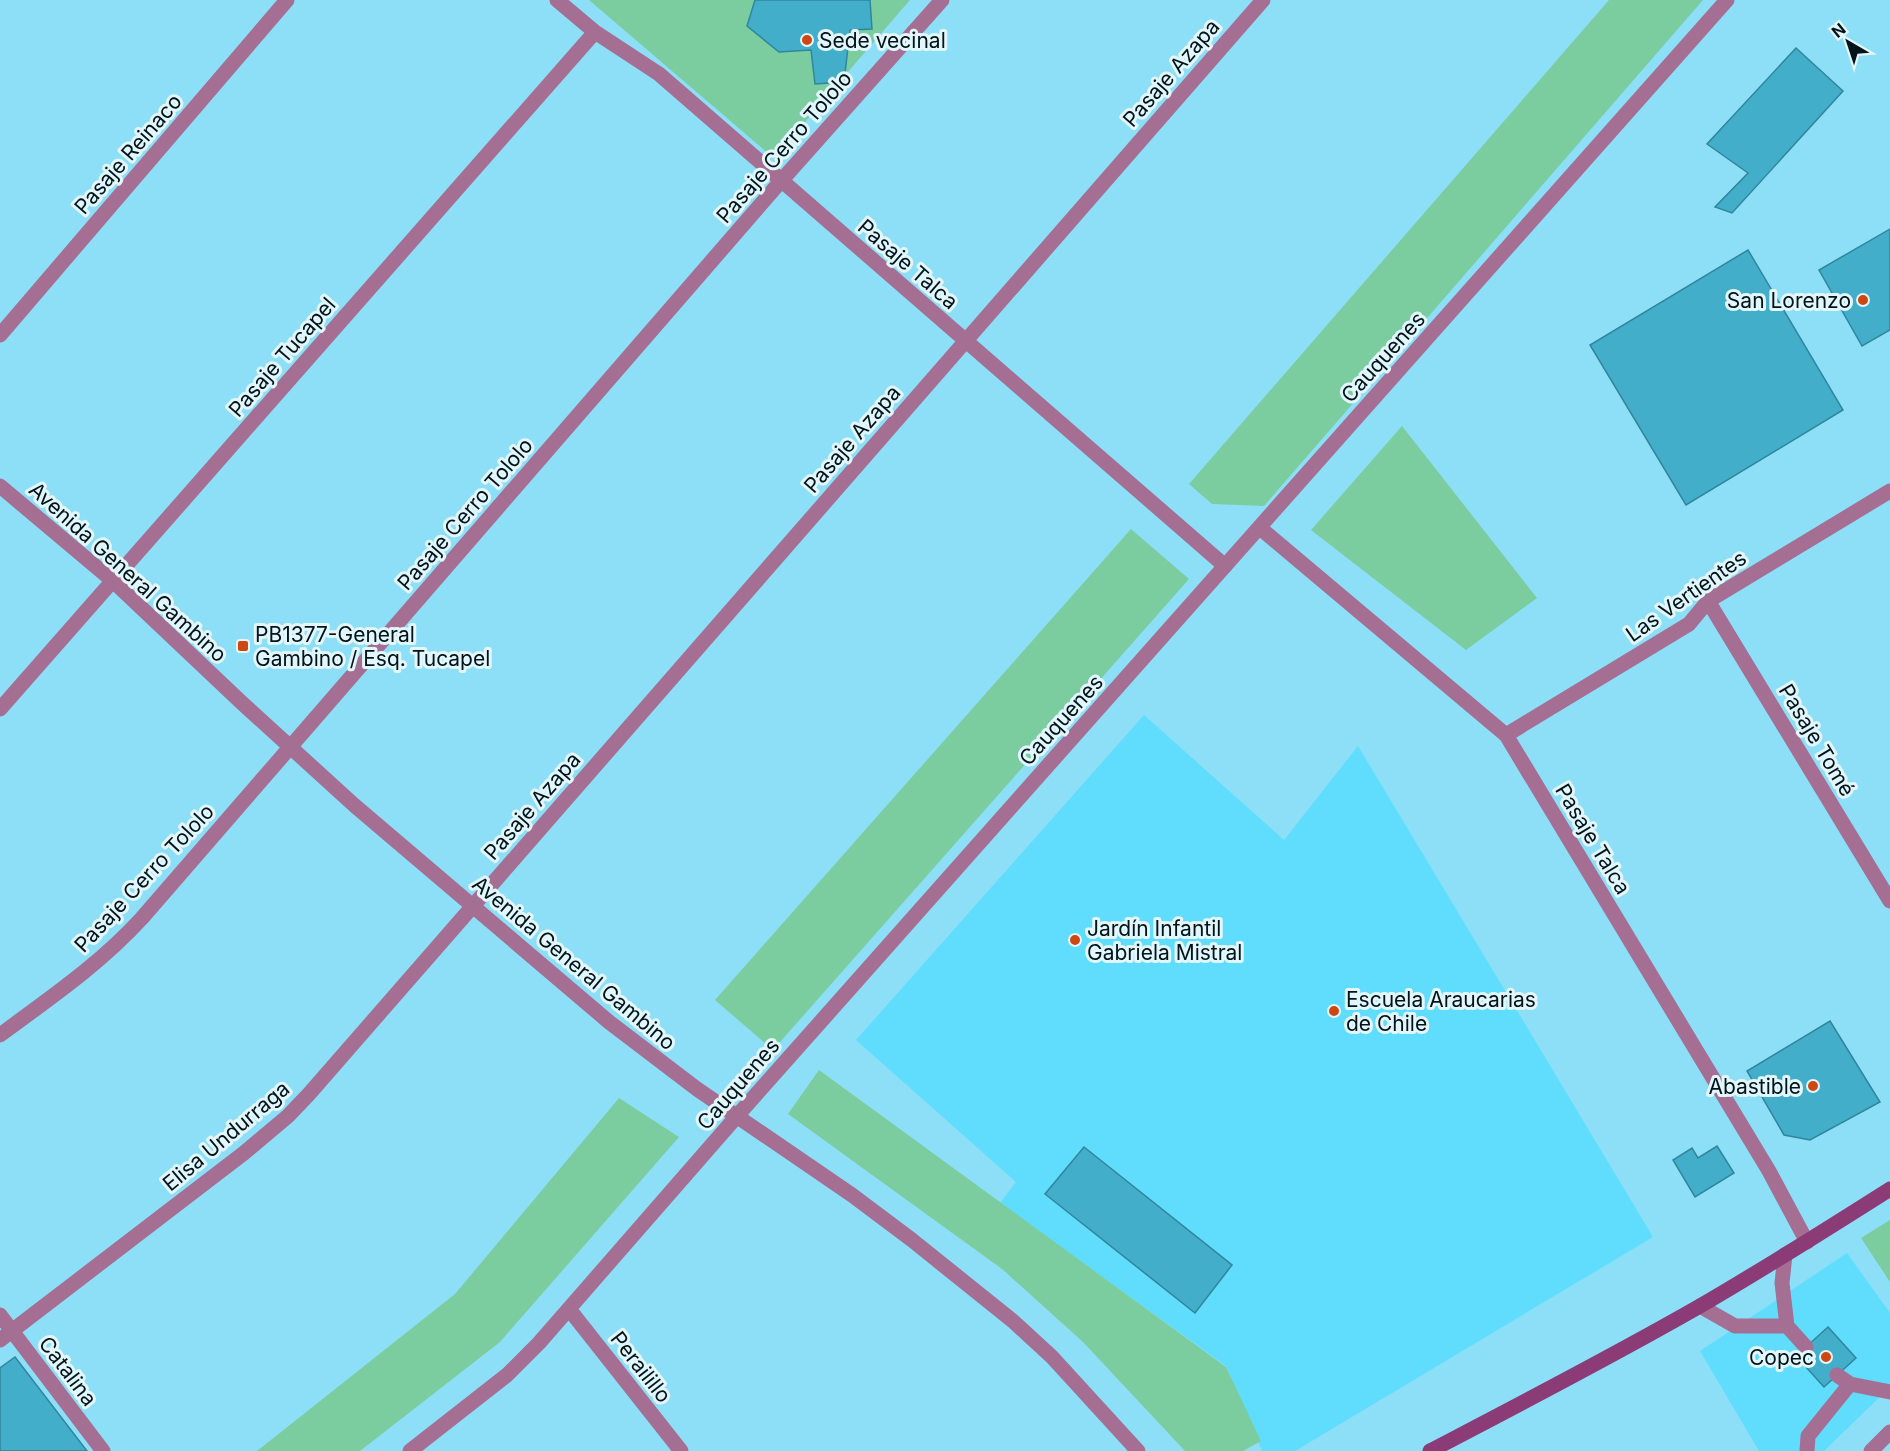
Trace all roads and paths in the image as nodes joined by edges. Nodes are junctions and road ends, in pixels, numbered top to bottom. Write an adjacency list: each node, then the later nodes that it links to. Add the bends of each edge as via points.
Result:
1 (287, 0): 8 (street, Pasaje Reinaco)
2 (557, 0): 6 (street, Pasaje Talca)
3 (942, 0): 7 (street, Pasaje Cerro Tololo)
4 (1263, 0): 9 (street, Pasaje Azapa)
5 (1727, 0): 12 (street, Cauquenes)
6 (595, 32): 7 (street, Pasaje Talca, via 659,74); 14 (street, Pasaje Tucapel)
7 (781, 181): 9 (street, Pasaje Talca); 18 (street, Pasaje Cerro Tololo)
8 (0, 335)
9 (965, 341): 13 (street, Pasaje Talca); 20 (street, Pasaje Azapa)
10 (0, 486): 14 (street, Avenida General Gambino)
11 (1890, 491): 15 (street, Las Vertientes)
12 (1260, 528): 13 (street, Cauquenes); 17 (street, Pasaje Talca)
13 (1225, 566): 22 (street, Cauquenes)
14 (113, 581): 16 (street, Pasaje Tucapel); 18 (street, Avenida General Gambino)
15 (1708, 601): 17 (street, Las Vertientes, via 1689,624); 19 (street, Pasaje Tomé)
16 (0, 709)
17 (1506, 735): 24 (street, Pasaje Talca)
18 (290, 748): 20 (street, Avenida General Gambino); 21 (street, Pasaje Cerro Tololo, via 123,939)
19 (1890, 901)
20 (472, 906): 22 (street, Avenida General Gambino, via 609,1022); 30 (street, Elisa Undurraga, via 288,1116)
21 (0, 1035)
22 (737, 1116): 27 (street, Cauquenes); 37 (street, Avenida General Gambino, via 930,1253 1014,1322 1052,1357)
23 (1890, 1189): 24 (main road)
24 (1807, 1242): 25 (main road)
25 (1785, 1255): 26 (main road); 29 (street, via 1782,1283)
26 (1700, 1306): 29 (street, via 1735,1326); 38 (main road)
27 (569, 1309): 35 (street, Cauquenes, via 507,1375); 36 (street, Perailillo)
28 (0, 1316): 30 (street, Catalina)
29 (1787, 1326): 31 (street)
30 (6, 1335): 34 (street, Catalina)
31 (1806, 1347)
32 (1890, 1392): 39 (street, via 1844,1380 1808,1437)
33 (1888, 1440): 40 (street)
34 (103, 1451)
35 (410, 1451)
36 (681, 1451)
37 (1138, 1451)
38 (1430, 1451)
39 (1807, 1451)
40 (1871, 1451)

